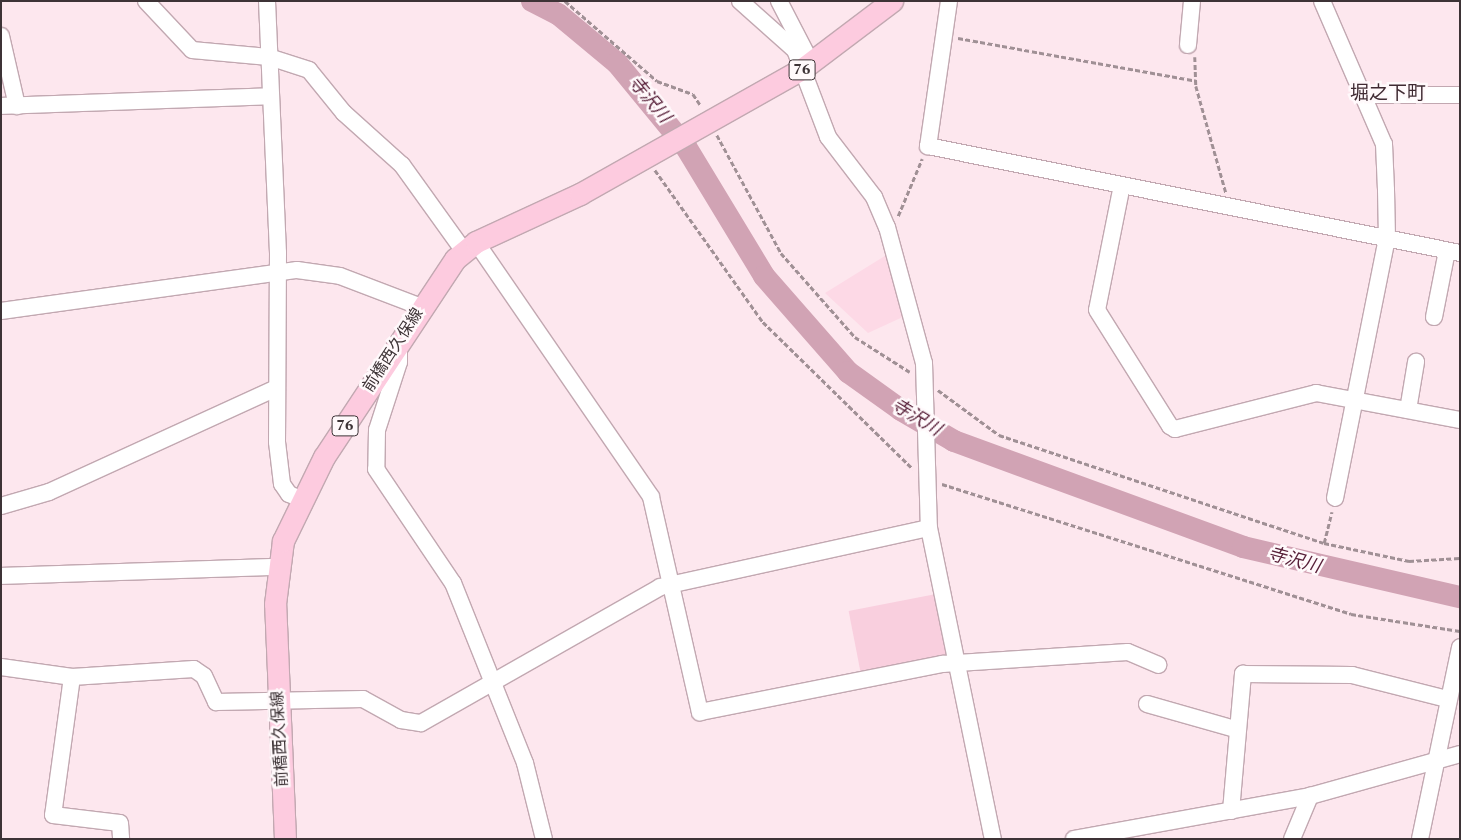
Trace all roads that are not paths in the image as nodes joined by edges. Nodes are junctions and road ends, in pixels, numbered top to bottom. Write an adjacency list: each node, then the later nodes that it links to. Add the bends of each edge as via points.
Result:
1 (146, 1): 11 (street, via 192,50)
2 (267, 1): 11 (street)
3 (740, 1): 12 (street, via 795,50)
4 (780, 1): 12 (street)
5 (892, 1): 12 (main road, 76)
6 (949, 1): 17 (street, via 928,146)
7 (1192, 1): 10 (street)
8 (1322, 1): 15 (street)
9 (1, 36): 16 (street)
10 (1191, 47)
11 (269, 57): 14 (street); 19 (street, via 302,66 317,77 344,113 402,165)
12 (807, 66): 19 (main road, 前橋西久保線 / 76, via 580,194); 34 (street, via 828,137 874,197 887,227 927,382 925,473)
13 (1460, 95): 15 (street)
14 (269, 96): 16 (street); 21 (street)
15 (1366, 98): 18 (street, via 1384,144)
16 (9, 106)
17 (1122, 186): 18 (street); 28 (street, via 1097,310 1170,426 1175,428 1316,393)
18 (1387, 238): 20 (street); 28 (street)
19 (469, 246): 22 (main road, 前橋西久保線 / 76); 37 (street, via 651,497)
20 (1453, 252): 24 (street)
21 (278, 271): 22 (street, via 340,276); 23 (street); 27 (street)
22 (421, 307): 25 (main road, 前橋西久保線 / 76)
23 (1, 311)
24 (1434, 317)
25 (399, 341): 32 (main road, 前橋西久保線 / 76); 43 (street, via 399,362 377,430 378,475 449,574)
26 (1416, 362): 29 (street)
27 (274, 389): 32 (street, via 282,484 289,494); 33 (street, via 49,492)
28 (1356, 400): 29 (street); 31 (street)
29 (1408, 410): 30 (street)
30 (1460, 420)
31 (1335, 498)
32 (303, 500): 35 (main road, 前橋西久保線 / 76, via 283,541)
33 (1, 506)
34 (929, 528): 37 (street); 39 (street)
35 (278, 567): 36 (street); 44 (main road, 前橋西久保線 / 76)
36 (1, 576)
37 (671, 584): 39 (street, via 700,712); 43 (street)
38 (1460, 647): 45 (street)
39 (957, 663): 40 (street, via 1128,652); 56 (street)
40 (1158, 665)
41 (1, 667): 42 (street)
42 (72, 677): 44 (street, via 194,669 204,676 216,702); 53 (street, via 53,815 120,823)
43 (490, 681): 44 (street, via 433,719 413,724 362,699); 55 (street, via 525,762)
44 (278, 699): 54 (main road, 前橋西久保線 / 76)
45 (1447, 699): 47 (street, via 1352,675 1250,672 1241,677); 49 (street)
46 (1147, 704): 47 (street)
47 (1235, 729): 51 (street)
48 (1460, 754): 49 (street)
49 (1434, 759): 50 (street); 59 (street)
50 (1310, 796): 51 (street); 58 (street)
51 (1231, 811): 52 (street)
52 (1158, 832): 57 (street)
53 (121, 839)
54 (285, 839)
55 (544, 839)
56 (993, 839)
57 (1074, 839)
58 (1292, 839)
59 (1420, 839)

